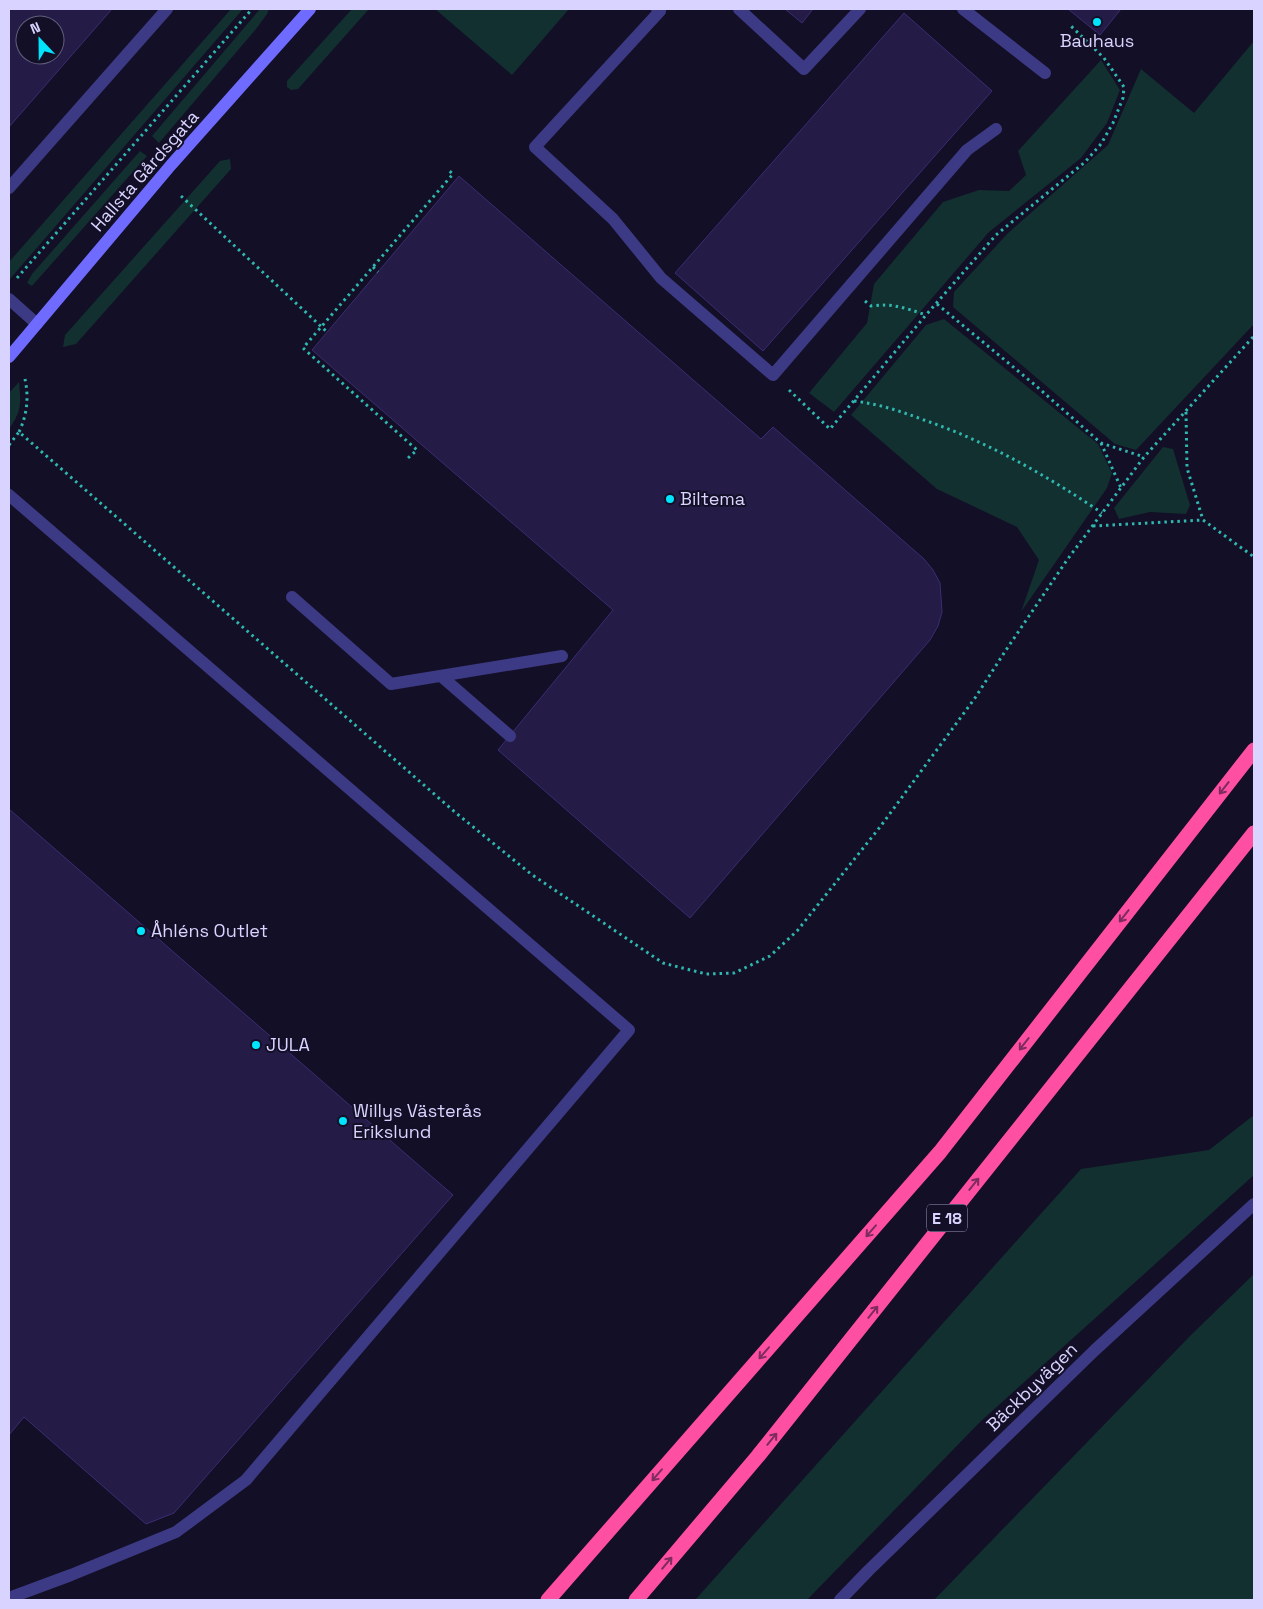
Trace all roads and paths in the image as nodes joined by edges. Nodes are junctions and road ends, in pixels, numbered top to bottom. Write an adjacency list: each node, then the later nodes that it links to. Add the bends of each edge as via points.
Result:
1 (167, 9): 12 (street)
2 (252, 9): 16 (path)
3 (310, 9): 21 (street, Hallsta Gårdsgata, via 171,165)
4 (657, 9): 26 (street, via 660,11 535,147 613,219 661,278)
5 (739, 9): 6 (street, via 804,69)
6 (860, 9)
7 (963, 9): 9 (street)
8 (1071, 26): 19 (path, via 1104,58 1124,87 1113,123 1101,144 1084,162 996,235)
9 (1045, 73)
10 (996, 129): 17 (street, via 967,150)
11 (447, 169): 14 (path, via 453,174)
12 (9, 188)
13 (181, 196): 22 (path)
14 (373, 267): 15 (path); 22 (path)
15 (378, 272)
16 (16, 280)
17 (849, 286): 20 (path, via 871,306 886,304); 26 (street)
18 (9, 299): 21 (street)
19 (937, 304): 20 (path); 31 (path)
20 (926, 316): 28 (path)
21 (37, 324): 25 (street, Hallsta Gårdsgata)
22 (322, 327): 23 (path); 33 (path, via 303,348 417,450)
23 (327, 332)
24 (1254, 336): 29 (path)
25 (9, 357)
26 (773, 375): 28 (path, via 830,429)
27 (25, 379): 30 (path, via 27,412)
28 (854, 401): 37 (path, via 879,404 948,428 1003,453 1066,488)
29 (1186, 411): 34 (path); 38 (path, via 1187,468)
30 (20, 432): 32 (path); 39 (path, via 456,813 531,874 663,963 706,974 734,973 770,956 796,931 880,827 975,698)
31 (1101, 443): 34 (path); 35 (path)
32 (9, 445)
33 (408, 458)
34 (1144, 458): 35 (path)
35 (1121, 488): 37 (path)
36 (9, 495): 48 (street, via 629,1030 246,1480 176,1532)
37 (1102, 513): 39 (path)
38 (1203, 520): 39 (path); 40 (path)
39 (1092, 526)
40 (1254, 557)
41 (292, 597): 43 (street, via 391,684)
42 (562, 656): 43 (street)
43 (441, 676): 44 (street)
44 (510, 736)
45 (1254, 750): 49 (highway, E 18, one-way to 49, via 940,1152)
46 (1254, 833): 50 (highway, E 18, one-way to 46, via 771,1440)
47 (1254, 1204): 51 (street, Bäckbyvägen, via 1095,1350)
48 (9, 1598)
49 (548, 1600)
50 (636, 1600)
51 (840, 1600)

